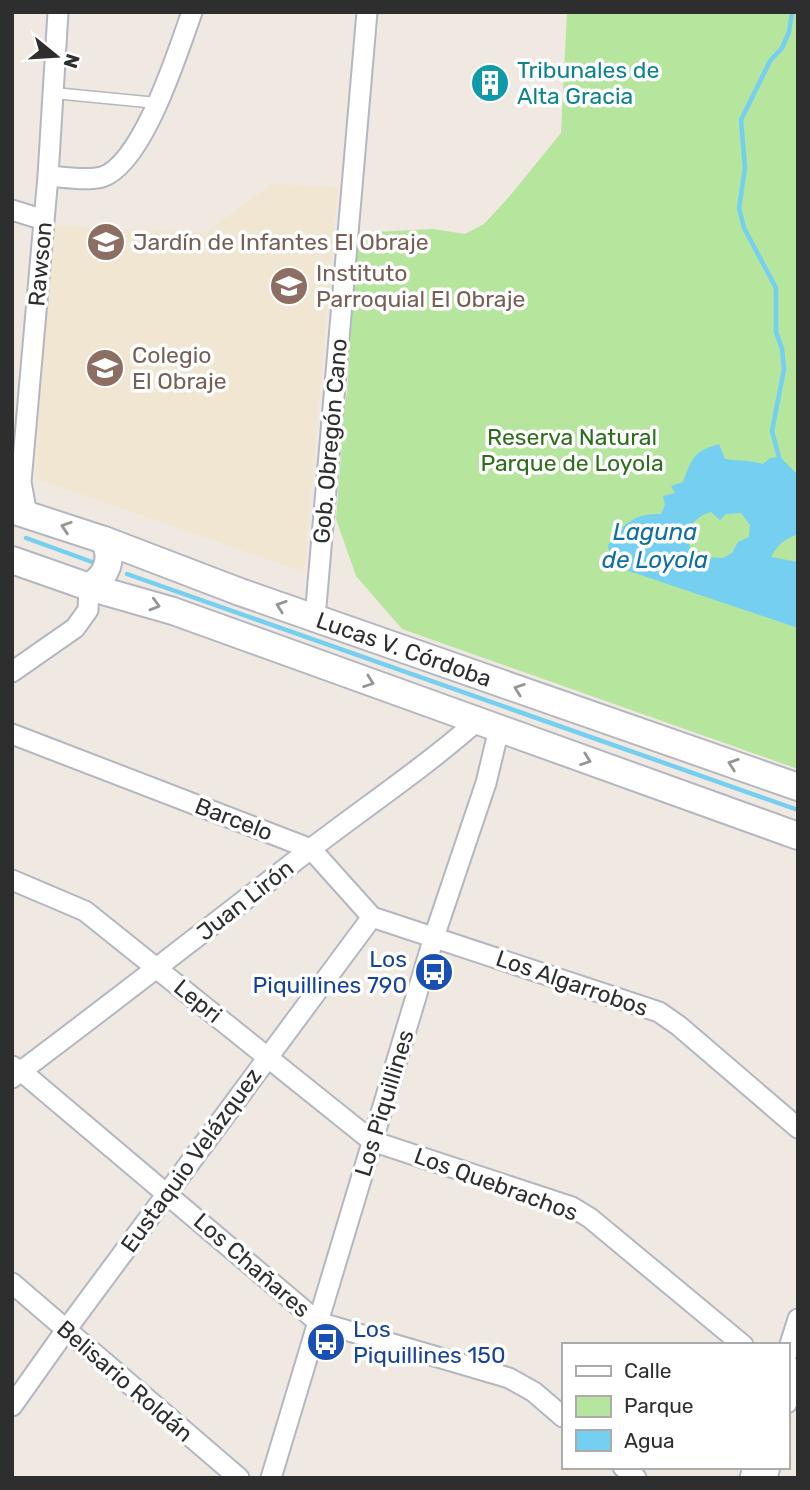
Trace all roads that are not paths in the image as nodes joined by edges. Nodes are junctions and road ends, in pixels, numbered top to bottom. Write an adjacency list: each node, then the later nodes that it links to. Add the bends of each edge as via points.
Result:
1 (58, 12): 4 (street, Rawson)
2 (191, 12): 5 (street)
3 (367, 12): 14 (street, Gob. Obregón Cano)
4 (54, 93): 5 (lane); 6 (street, Rawson)
5 (157, 103): 6 (street, via 133,151 113,172 101,177)
6 (48, 176): 8 (street, Rawson)
7 (12, 210): 8 (street)
8 (44, 220): 9 (street, Rawson)
9 (21, 387): 10 (street, Rawson)
10 (17, 519): 11 (main road, Lucas V. Córdoba, one-way to 10)
11 (104, 540): 13 (main road, via 109,561 100,579); 14 (main road, Lucas V. Córdoba, one-way to 11)
12 (14, 559): 13 (main road, Lucas V. Córdoba)
13 (89, 587): 15 (street, via 88,610 75,628); 16 (main road, Lucas V. Córdoba, one-way to 16, via 173,611)
14 (315, 618): 18 (main road, Lucas V. Córdoba, one-way to 14)
15 (12, 672)
16 (488, 725): 19 (main road, Lucas V. Córdoba, one-way to 19); 20 (street, Juan Lirón, via 438,755); 23 (street, Los Piquillines, via 486,783)
17 (12, 734): 20 (street, Barcelo)
18 (798, 787)
19 (798, 836)
20 (311, 849): 22 (street, Barcelo); 24 (street, Juan Lirón)
21 (12, 880): 24 (street, Lepri, via 85,911)
22 (372, 916): 23 (street, Barcelo); 25 (street, Eustaquio Velázquez)
23 (434, 937): 27 (street, Los Algarrobos, via 659,1012); 28 (street, Los Piquillines)
24 (158, 969): 25 (street, Lepri); 26 (street, Juan Lirón)
25 (267, 1056): 28 (street, Lepri); 29 (street, Eustaquio Velázquez)
26 (15, 1072): 29 (street, Los Chañares)
27 (798, 1128)
28 (372, 1141): 32 (street, Los Piquillines); 34 (street, Los Quebrachos, via 572,1207)
29 (167, 1193): 32 (street, Los Chañares); 33 (street, Eustaquio Velázquez)
30 (12, 1283): 33 (street, Belisario Roldán)
31 (798, 1319): 35 (street)
32 (318, 1322): 39 (street, Los Chañares, via 509,1378); 41 (street, Los Piquillines)
33 (65, 1330): 38 (street, Eustaquio Velázquez); 40 (street, Belisario Roldán)
34 (741, 1343)
35 (789, 1348)
36 (798, 1368): 37 (street)
37 (791, 1392)
38 (12, 1406)
39 (562, 1416)
40 (239, 1478)
41 (271, 1478)

